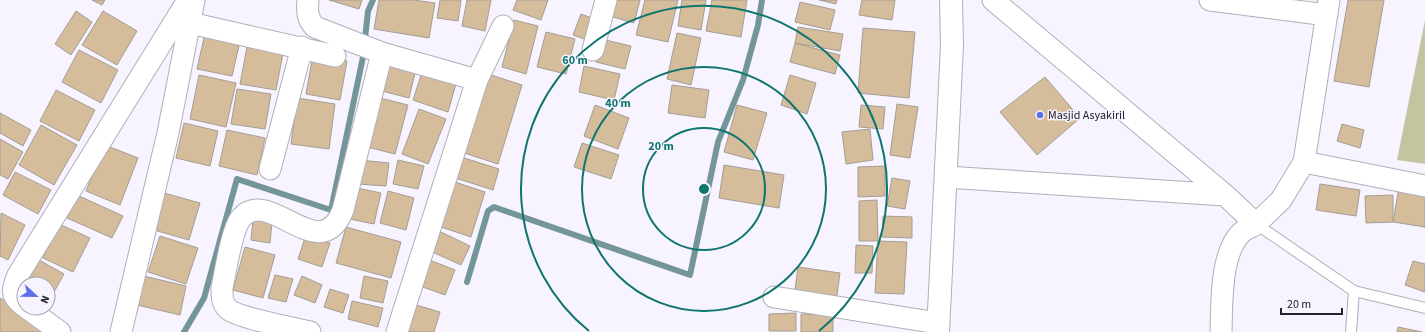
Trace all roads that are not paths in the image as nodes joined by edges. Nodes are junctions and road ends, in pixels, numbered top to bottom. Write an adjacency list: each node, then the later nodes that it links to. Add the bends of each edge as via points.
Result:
1 (188, 0): 22 (street)
2 (194, 0): 9 (street)
3 (308, 0): 13 (street, via 308,16 315,27)
4 (606, 0): 12 (street)
5 (951, 0): 18 (street, via 952,45)
6 (993, 0): 20 (street)
7 (1210, 0): 8 (street)
8 (1328, 7): 16 (street)
9 (190, 24): 11 (street); 31 (street, via 168,133)
10 (503, 26): 15 (street)
11 (302, 48): 14 (street); 17 (street)
12 (593, 50)
13 (376, 51): 15 (street); 32 (street, via 344,210 336,224 325,231 314,232 273,214 254,211 242,218 235,231 222,288 224,304 229,310 242,316)
14 (336, 56)
15 (477, 80): 33 (street)
16 (1304, 162): 19 (street); 21 (street, via 1281,200)
17 (270, 169)
18 (946, 176): 20 (street); 29 (street)
19 (1425, 186)
20 (1225, 195): 21 (street)
21 (1256, 224): 24 (lane); 34 (street, via 1241,233 1230,249 1224,280)
22 (18, 276)
23 (16, 279): 26 (street, via 13,295)
24 (1354, 291): 27 (lane); 35 (lane)
25 (774, 297): 29 (street)
26 (16, 299)
27 (1425, 308)
28 (38, 316): 30 (street)
29 (938, 328)
30 (60, 332)
31 (121, 332)
32 (310, 332)
33 (397, 332)
34 (1221, 332)
35 (1351, 332)

